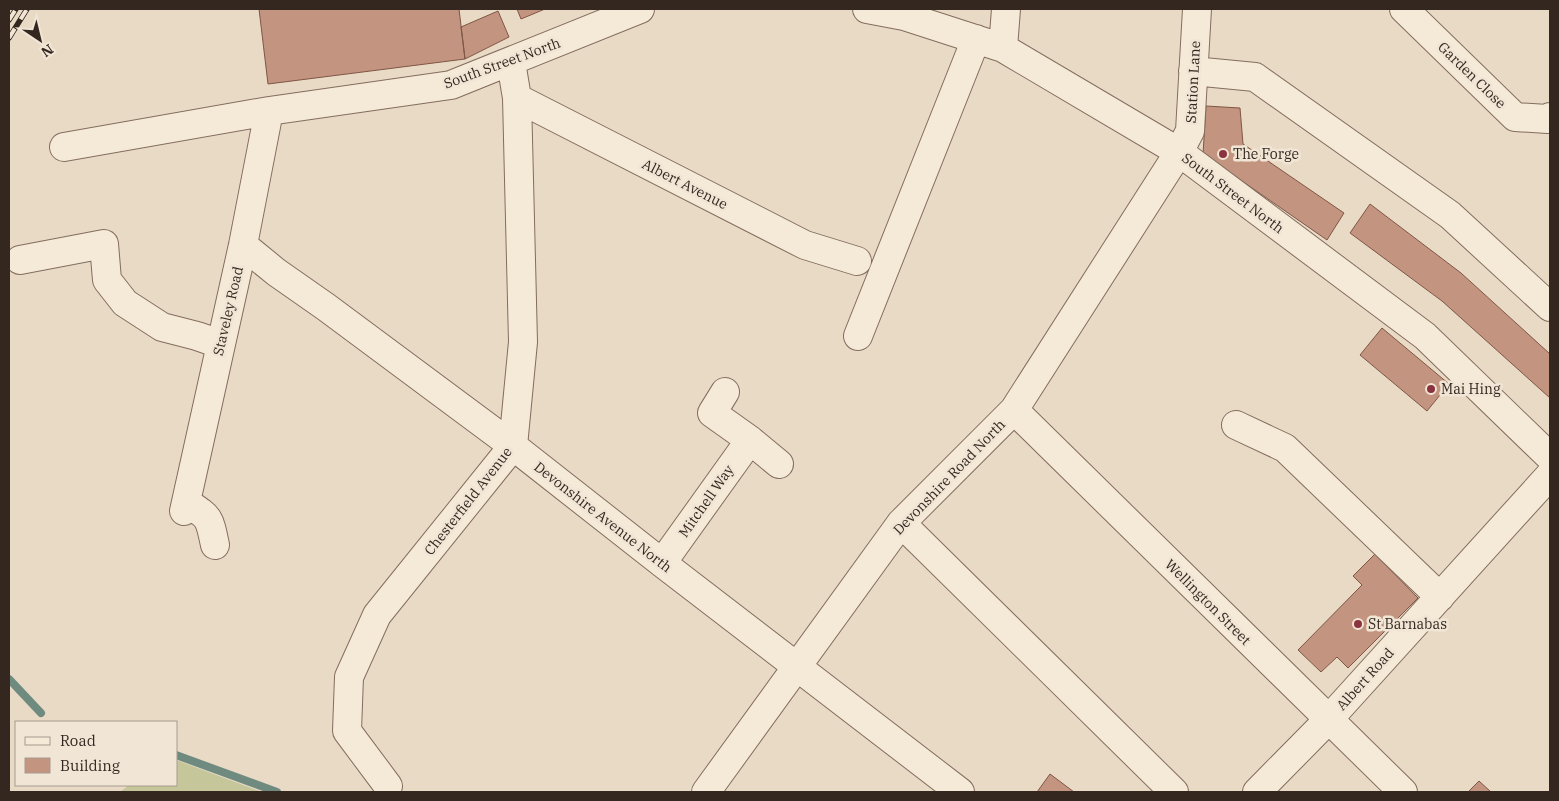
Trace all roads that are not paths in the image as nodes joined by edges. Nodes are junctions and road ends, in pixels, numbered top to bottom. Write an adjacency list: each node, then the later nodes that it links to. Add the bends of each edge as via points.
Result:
1 (640, 9): 8 (street, South Street North)
2 (867, 9): 6 (street, South Street North, via 904,16)
3 (1006, 9): 7 (street)
4 (1197, 9): 9 (street, Station Lane)
5 (1404, 9): 12 (street, Garden Close, via 1515,117)
6 (976, 39): 7 (street, South Street North); 19 (street)
7 (1004, 48): 14 (street, South Street North)
8 (511, 62): 10 (street, Chesterfield Avenue); 11 (street, South Street North, via 452,85)
9 (1193, 70): 14 (street, Station Lane, via 1190,131); 18 (street, via 1255,76 1450,215)
10 (517, 98): 17 (street, Albert Avenue, via 805,245); 25 (street, Chesterfield Avenue, via 524,342)
11 (269, 111): 13 (street, South Street North); 15 (street, Staveley Road)
12 (1550, 117)
13 (64, 147)
14 (1179, 152): 22 (street, Devonshire Road North); 26 (street, South Street North, via 1425,336)
15 (243, 245): 20 (street, Staveley Road); 25 (street, Devonshire Avenue North)
16 (20, 260): 20 (street, via 104,244 108,280 126,303 162,327)
17 (857, 261)
18 (1550, 307)
19 (858, 336)
20 (220, 344): 30 (street, Staveley Road, via 185,506 206,515)
21 (725, 392): 24 (street, via 712,412)
22 (1014, 410): 29 (street, Devonshire Road North); 34 (street, Wellington Street)
23 (1236, 425): 32 (street, via 1285,448)
24 (750, 440): 27 (street); 31 (street, Mitchell Way)
25 (513, 446): 31 (street, Devonshire Avenue North); 35 (street, Chesterfield Avenue, via 378,615 349,677 347,731)
26 (1550, 457)
27 (780, 464)
28 (1550, 475): 32 (street, Albert Road)
29 (901, 523): 33 (street, Devonshire Road North); 38 (street)
30 (215, 544)
31 (662, 563): 33 (street, Devonshire Avenue North)
32 (1440, 597): 34 (street, Albert Road)
33 (797, 666): 36 (street, Devonshire Road North); 37 (street, Devonshire Avenue North)
34 (1328, 720): 39 (street, Albert Road); 40 (street, Wellington Street)
35 (388, 786)
36 (706, 792)
37 (960, 792)
38 (1174, 792)
39 (1257, 792)
40 (1403, 792)

